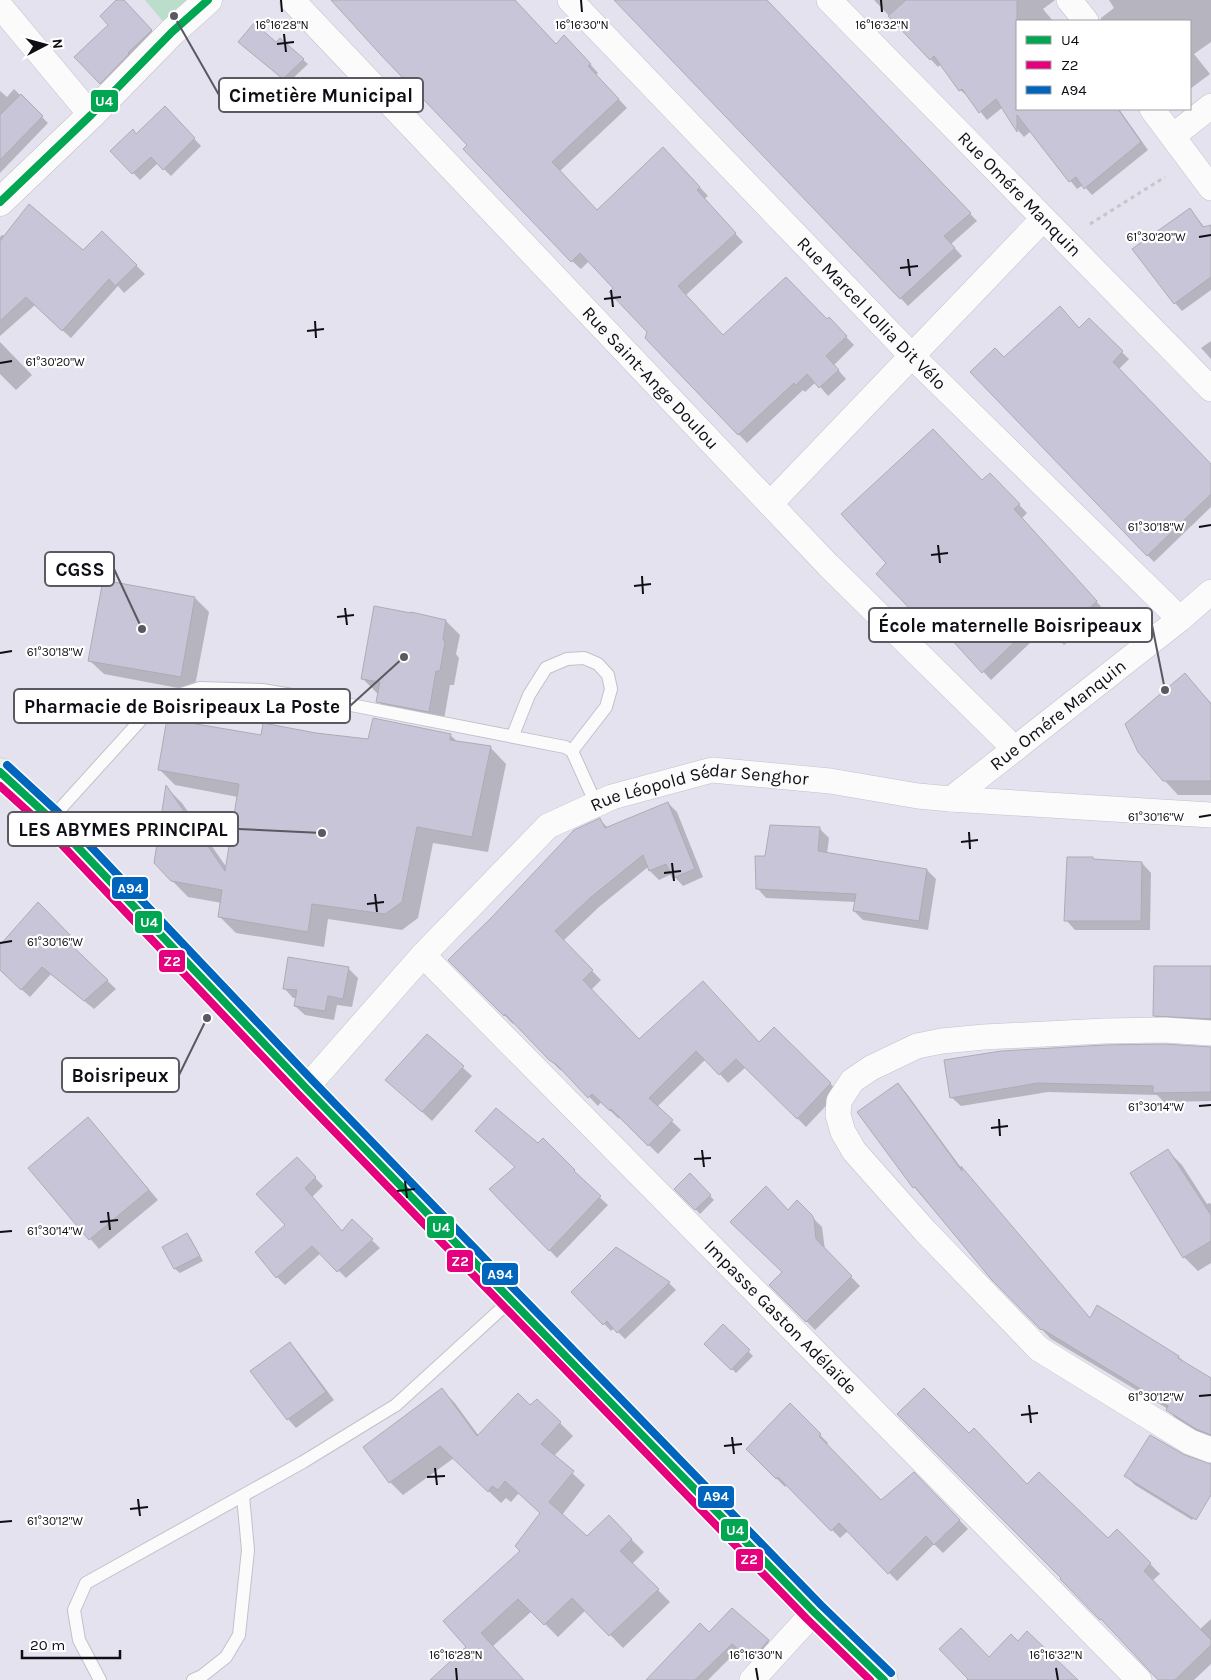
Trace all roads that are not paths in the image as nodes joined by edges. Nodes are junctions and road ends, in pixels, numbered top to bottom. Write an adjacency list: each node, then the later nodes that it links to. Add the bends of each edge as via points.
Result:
1 (208, 0): 10 (street)
2 (292, 0): 17 (street, Rue Saint-Ange Doulou)
3 (570, 0): 15 (street, Rue Marcel Lollia Dit Vélo)
4 (829, 0): 14 (street, Rue Omére Manquin)
5 (1070, 0): 7 (street)
6 (0, 6): 10 (street)
7 (1085, 20)
8 (1211, 106): 11 (street)
9 (1153, 110): 11 (street)
10 (91, 114): 13 (street)
11 (1173, 136): 12 (street)
12 (1211, 188)
13 (0, 202)
14 (1043, 220): 15 (street); 16 (street, Rue Omére Manquin)
15 (912, 356): 17 (street); 19 (street, Rue Marcel Lollia Dit Vélo)
16 (1211, 389)
17 (770, 504): 21 (street, Rue Saint-Ange Doulou)
18 (1211, 592): 19 (street, Rue Omére Manquin)
19 (1180, 619): 21 (street, Rue Omére Manquin)
20 (514, 735): 22 (lane); 22 (lane, via 529,695 546,668 567,659 584,658 598,664 608,675 611,689 606,707); 27 (lane, via 262,690 200,688 157,702)
21 (1015, 749): 24 (street, Rue Omére Manquin)
22 (572, 751): 25 (lane)
23 (5, 784): 27 (main road)
24 (951, 799): 25 (street, Rue Léopold Sédar Senghor, via 830,781 712,770); 26 (street, Rue Léopold Sédar Senghor)
25 (596, 804): 28 (street, Rue Léopold Sédar Senghor, via 548,826)
26 (1211, 815)
27 (51, 820): 30 (main road)
28 (423, 955): 30 (street, Rue Léopold Sédar Senghor); 39 (street, Impasse Gaston Adélaïde)
29 (1211, 1033): 32 (street, via 1105,1031 984,1037 917,1046 852,1081 839,1101 838,1115 854,1151 1039,1349 1190,1442)
30 (306, 1088): 31 (main road)
31 (511, 1300): 33 (lane, via 396,1405); 34 (main road)
32 (1211, 1450)
33 (243, 1496): 35 (lane, via 86,1583 74,1610 79,1640); 36 (lane, via 248,1550 239,1635 226,1657)
34 (814, 1612): 37 (street); 38 (main road)
35 (100, 1680)
36 (193, 1680)
37 (752, 1680)
38 (884, 1680)
39 (1139, 1680)

